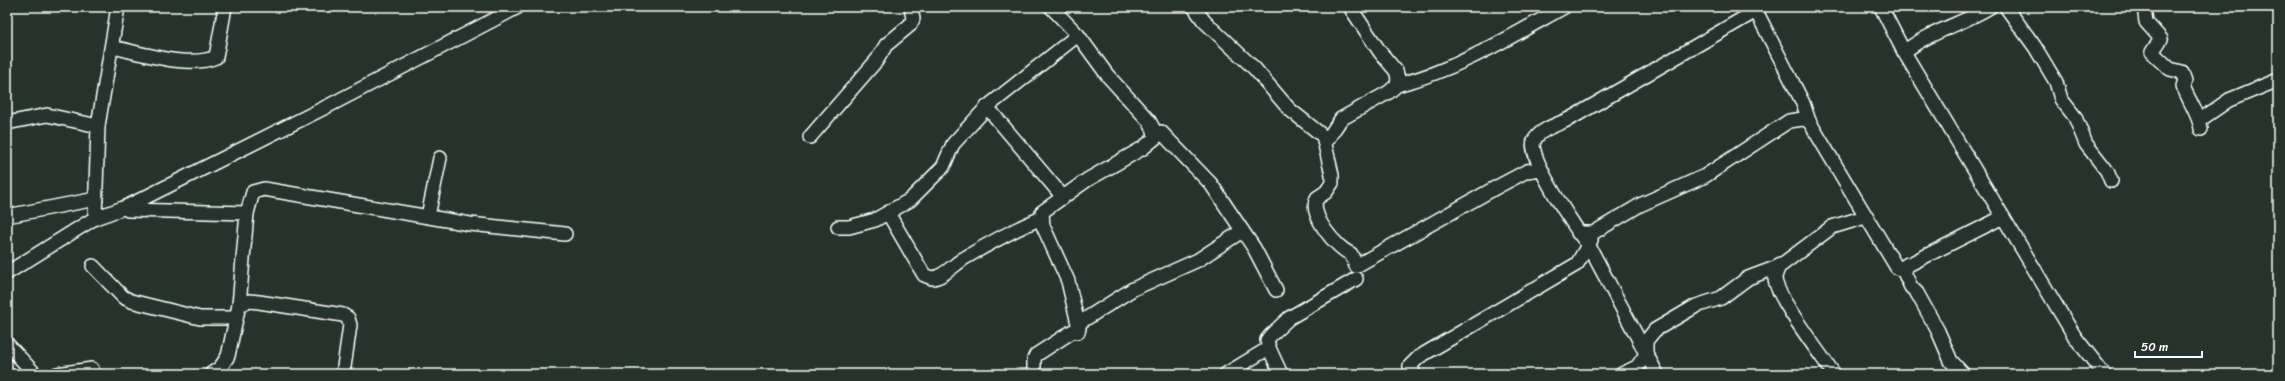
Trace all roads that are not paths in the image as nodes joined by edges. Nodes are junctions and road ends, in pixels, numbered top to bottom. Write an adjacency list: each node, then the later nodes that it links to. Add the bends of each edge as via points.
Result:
1 (118, 7): 15 (street)
2 (224, 7): 15 (street, via 216,56 207,61 179,60)
3 (518, 7): 31 (street)
4 (911, 7): 23 (street, via 910,25 886,45 877,60)
5 (1051, 7): 14 (street)
6 (1194, 7): 25 (street, via 1204,21 1255,69 1289,109 1323,136)
7 (1350, 7): 18 (street, via 1396,71)
8 (1564, 7): 18 (street, via 1474,56 1428,77)
9 (1880, 7): 16 (street)
10 (1990, 7): 16 (street, via 1968,20 1923,38)
11 (2006, 7): 28 (street, via 2035,47 2056,82 2061,99 2076,117 2086,144 2107,171)
12 (2144, 7): 17 (street, via 2146,22 2161,39 2152,52 2170,69 2182,72 2185,81 2183,86 2191,106 2203,119 2229,100)
13 (1755, 9): 20 (street, via 1803,103); 27 (street, via 1599,102 1543,132 1532,146)
14 (1078, 35): 19 (street); 24 (street, via 1108,76 1149,121)
15 (112, 47): 22 (street)
16 (1904, 52): 34 (street)
17 (2278, 80)
18 (1396, 85): 25 (street, via 1389,92 1341,119)
19 (987, 107): 29 (street); 33 (street, via 953,144 943,167 910,200)
20 (1809, 121): 37 (street); 43 (street, via 1790,121 1705,176 1640,205)
21 (7, 123): 22 (street, via 47,115)
22 (98, 126): 30 (street)
23 (810, 137)
24 (1155, 138): 29 (street, via 1143,148); 41 (street, via 1161,132 1211,184)
25 (1325, 143): 46 (street, via 1332,184 1317,198 1315,207 1334,242)
26 (440, 158): 36 (street)
27 (1541, 169): 42 (street); 46 (street, via 1527,171 1363,263 1356,266)
28 (2111, 181)
29 (1063, 196): 39 (street, via 1042,212)
30 (96, 199): 35 (street); 38 (street)
31 (126, 207): 32 (street, via 128,210); 38 (street)
32 (247, 213): 36 (street, via 253,192 264,188); 52 (street)
33 (888, 213): 39 (street, via 924,275 932,278 1006,234); 40 (street, via 875,220 849,227)
34 (2001, 214): 49 (street); 70 (street, via 2075,337)
35 (7, 216)
36 (428, 216): 44 (street, via 470,224)
37 (1865, 217): 47 (street, via 1832,227 1795,256); 49 (street, via 1894,265 1903,270)
38 (95, 218): 50 (street)
39 (1042, 218): 53 (street, via 1043,226 1068,281)
40 (838, 227)
41 (1242, 231): 51 (street); 53 (street, via 1198,260 1133,289)
42 (1578, 233): 43 (street); 45 (street)
43 (1593, 233): 45 (street)
44 (565, 234)
45 (1589, 246): 56 (street); 65 (street, via 1577,264 1563,274 1419,357 1410,366)
46 (1351, 254): 55 (street, via 1349,276 1356,279 1290,318 1270,335)
47 (1780, 264): 56 (street, via 1744,281 1721,298 1696,306 1655,330 1646,341); 68 (street, via 1775,278 1781,294)
48 (93, 266): 52 (street, via 131,302 200,318)
49 (1902, 268): 69 (street, via 1911,287 1918,293 1951,361)
50 (7, 273)
51 (1276, 290)
52 (238, 312): 60 (street, via 228,356 220,368); 61 (street, via 249,301 343,315 348,318 350,325)
53 (1079, 323): 62 (street, via 1078,332 1073,331 1036,355)
54 (7, 344): 58 (street)
55 (1268, 348): 63 (street); 64 (street)
56 (1646, 354): 66 (street, via 1637,367); 67 (street)
57 (92, 369): 59 (street)
58 (35, 374)
59 (57, 374)
60 (211, 374)
61 (343, 374)
62 (1034, 374)
63 (1226, 374)
64 (1281, 374)
65 (1414, 374)
66 (1622, 374)
67 (1657, 374)
68 (1834, 374)
69 (1963, 374)
70 (2104, 374)

